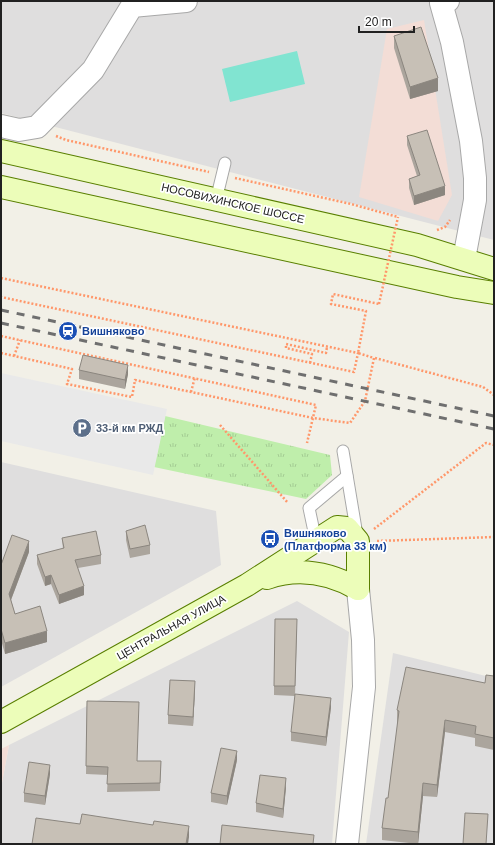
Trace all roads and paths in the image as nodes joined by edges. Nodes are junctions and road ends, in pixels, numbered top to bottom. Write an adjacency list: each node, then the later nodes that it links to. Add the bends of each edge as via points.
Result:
1 (186, 1): 4 (street, via 132,6 93,70)
2 (443, 2): 10 (street, via 471,141 475,178 475,200)
3 (1, 126): 4 (street, via 19,130)
4 (37, 128): 7 (path, via 66,140)
5 (1, 152): 9 (main road, НОСОВИХИНСКОЕ ШОССЕ)
6 (225, 163): 7 (lane)
7 (222, 175): 9 (lane); 20 (path, bridge, via 398,217 378,304 333,294 331,304 366,311)
8 (1, 187): 13 (main road)
9 (216, 200): 10 (main road, НОСОВИХИНСКОЕ ШОССЕ, via 418,245)
10 (464, 260): 11 (main road, НОСОВИХИНСКОЕ ШОССЕ); 13 (main road)
11 (494, 269)
12 (1, 278): 18 (path)
13 (457, 287): 14 (main road)
14 (494, 293)
15 (1, 297): 23 (path)
16 (1, 336): 17 (path)
17 (20, 340): 21 (path); 24 (path)
18 (327, 347): 20 (path); 23 (path, via 326,352 286,344 286,348 312,354)
19 (1, 353): 21 (path)
20 (358, 353): 22 (path); 23 (path, via 354,372)
21 (14, 356): 25 (path, via 72,368 67,384 132,397 135,380)
22 (374, 358): 26 (path, via 483,387); 27 (path, via 365,401 350,423)
23 (310, 363)
24 (194, 377): 25 (path); 27 (path, via 316,405)
25 (191, 392): 27 (path)
26 (494, 395)
27 (313, 418): 29 (path)
28 (220, 425): 33 (path)
29 (306, 443)
30 (494, 445): 36 (path, via 486,443)
31 (343, 451): 32 (lane)
32 (347, 476): 35 (lane, via 309,508); 36 (lane)
33 (288, 503)
34 (494, 537): 36 (path)
35 (316, 541): 36 (main road, ЦЕНТРАЛЬНАЯ УЛИЦА, via 337,527 347,528); 37 (main road, ЦЕНТРАЛЬНАЯ УЛИЦА)
36 (358, 541): 38 (main road)
37 (247, 585): 38 (main road, via 292,572 341,579); 39 (main road, ЦЕНТРАЛЬНАЯ УЛИЦА)
38 (358, 590): 40 (street, via 364,687)
39 (1, 722)
40 (347, 844)

